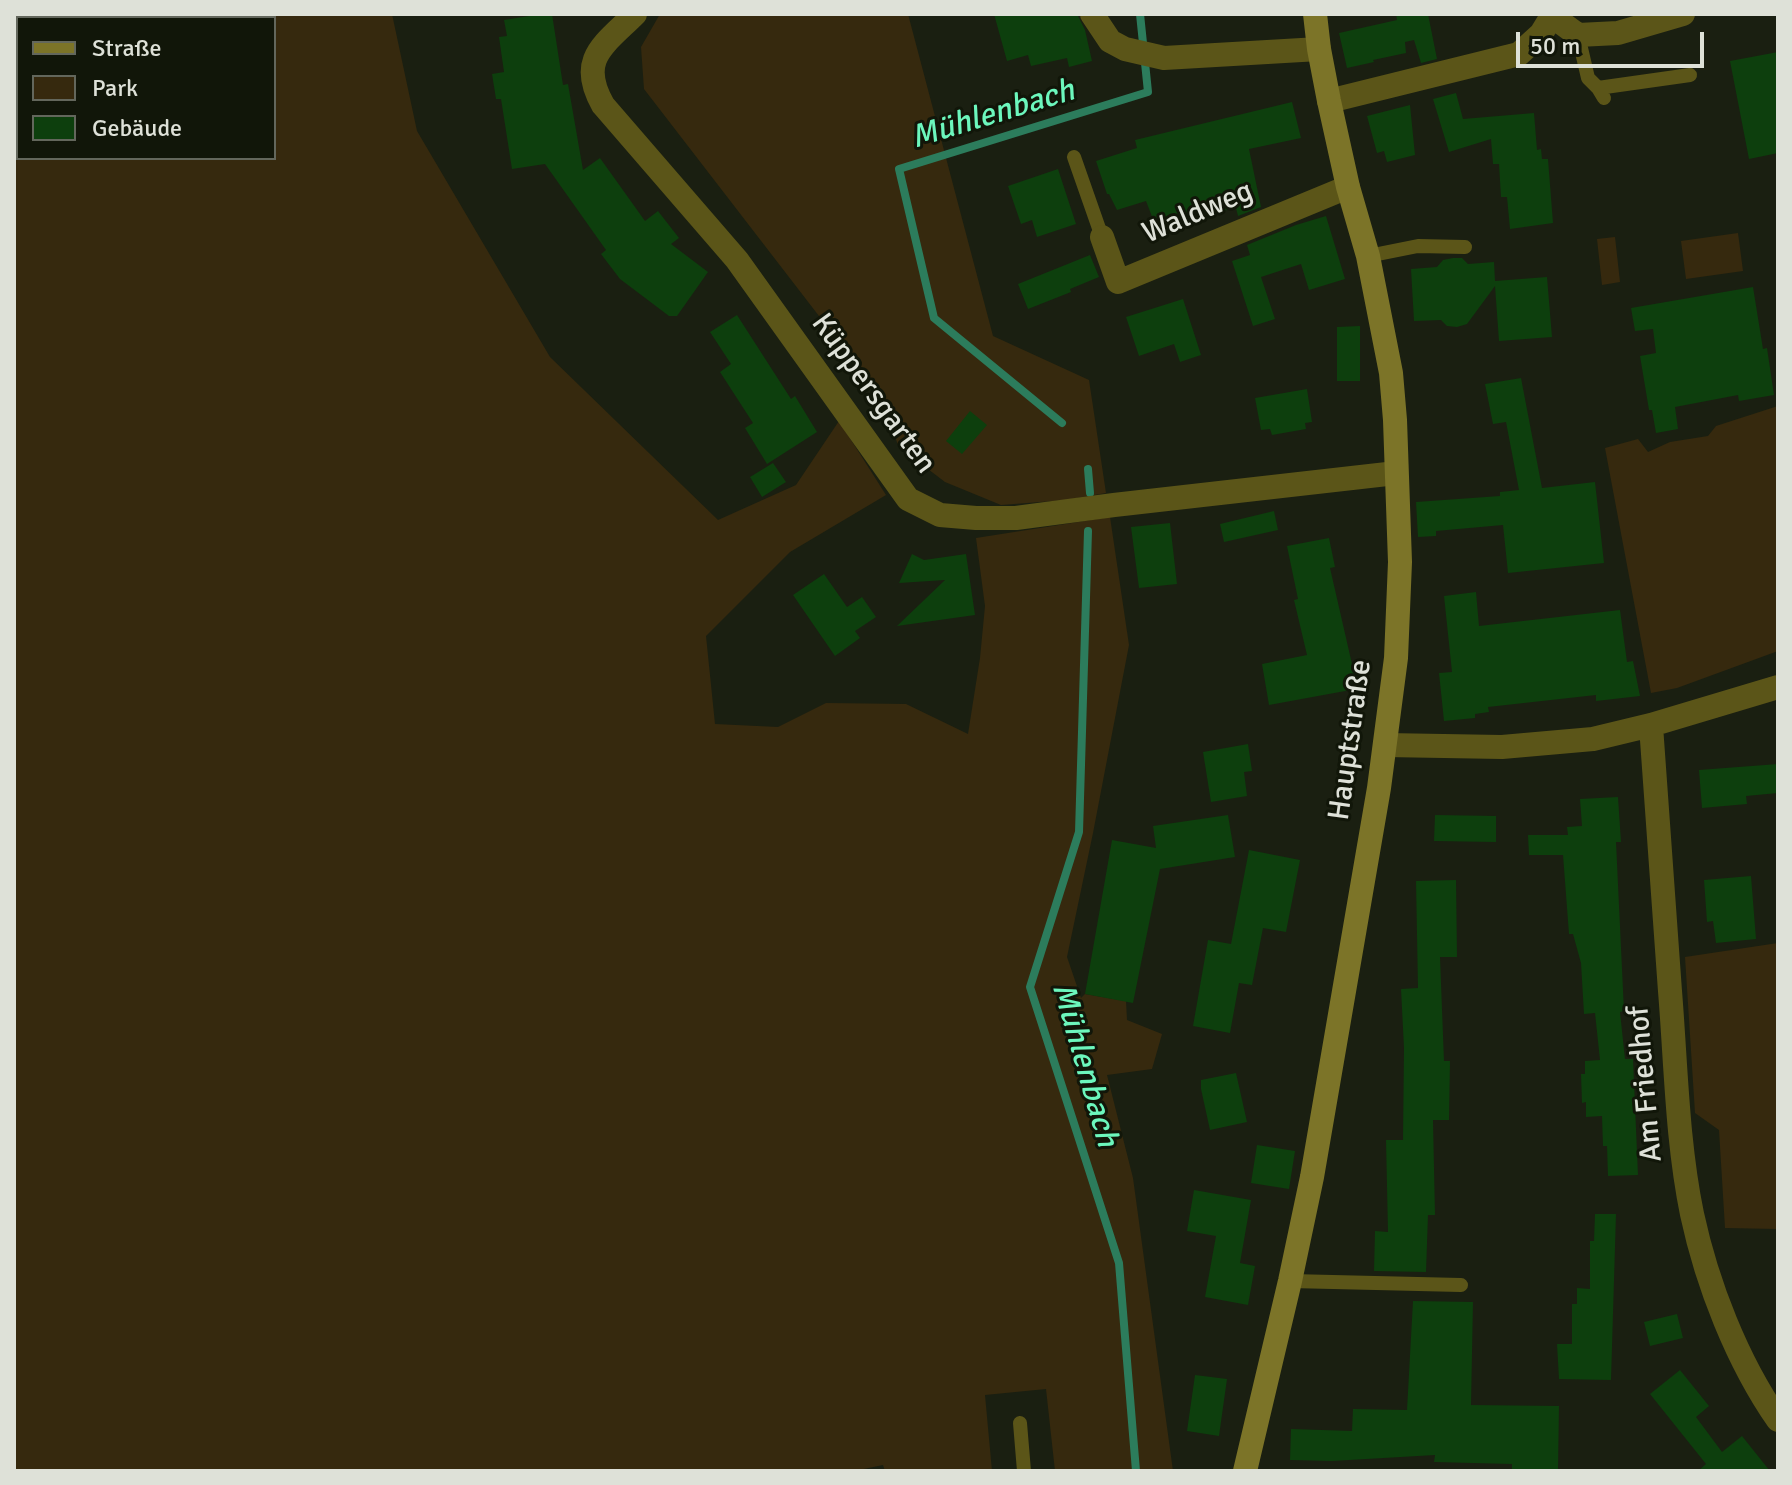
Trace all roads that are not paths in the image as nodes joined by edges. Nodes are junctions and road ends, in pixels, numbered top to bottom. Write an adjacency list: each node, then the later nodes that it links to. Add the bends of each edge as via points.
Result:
1 (635, 14): 15 (street, Küppersgarten, via 596,53 592,81 603,105 737,260 908,499 940,515 1016,518)
2 (1092, 14): 7 (street, via 1110,41 1164,58)
3 (1315, 14): 7 (main road, Hauptstraße)
4 (1683, 14): 6 (street, via 1618,33)
5 (1551, 15): 6 (street); 9 (street, via 1541,34 1519,54)
6 (1578, 35): 8 (lane, via 1588,78 1601,93)
7 (1319, 49): 9 (main road, Hauptstraße)
8 (1690, 75)
9 (1329, 101): 11 (main road, Hauptstraße)
10 (1074, 157): 12 (lane)
11 (1348, 187): 12 (street, Waldweg, via 1118,282); 14 (main road, Hauptstraße)
12 (1102, 237)
13 (1465, 247): 14 (lane, via 1418,246)
14 (1368, 256): 15 (main road, Hauptstraße, via 1391,373)
15 (1396, 473): 18 (main road, Hauptstraße, via 1400,562)
16 (1778, 687): 17 (street)
17 (1651, 725): 18 (street, via 1593,739 1502,747); 21 (street, Am Friedhof, via 1692,1214 1729,1329)
18 (1385, 745): 19 (main road, Hauptstraße)
19 (1290, 1281): 20 (lane); 24 (main road, Hauptstraße)
20 (1461, 1285)
21 (1778, 1420)
22 (1020, 1423): 23 (lane)
23 (1024, 1471)
24 (1245, 1471)

